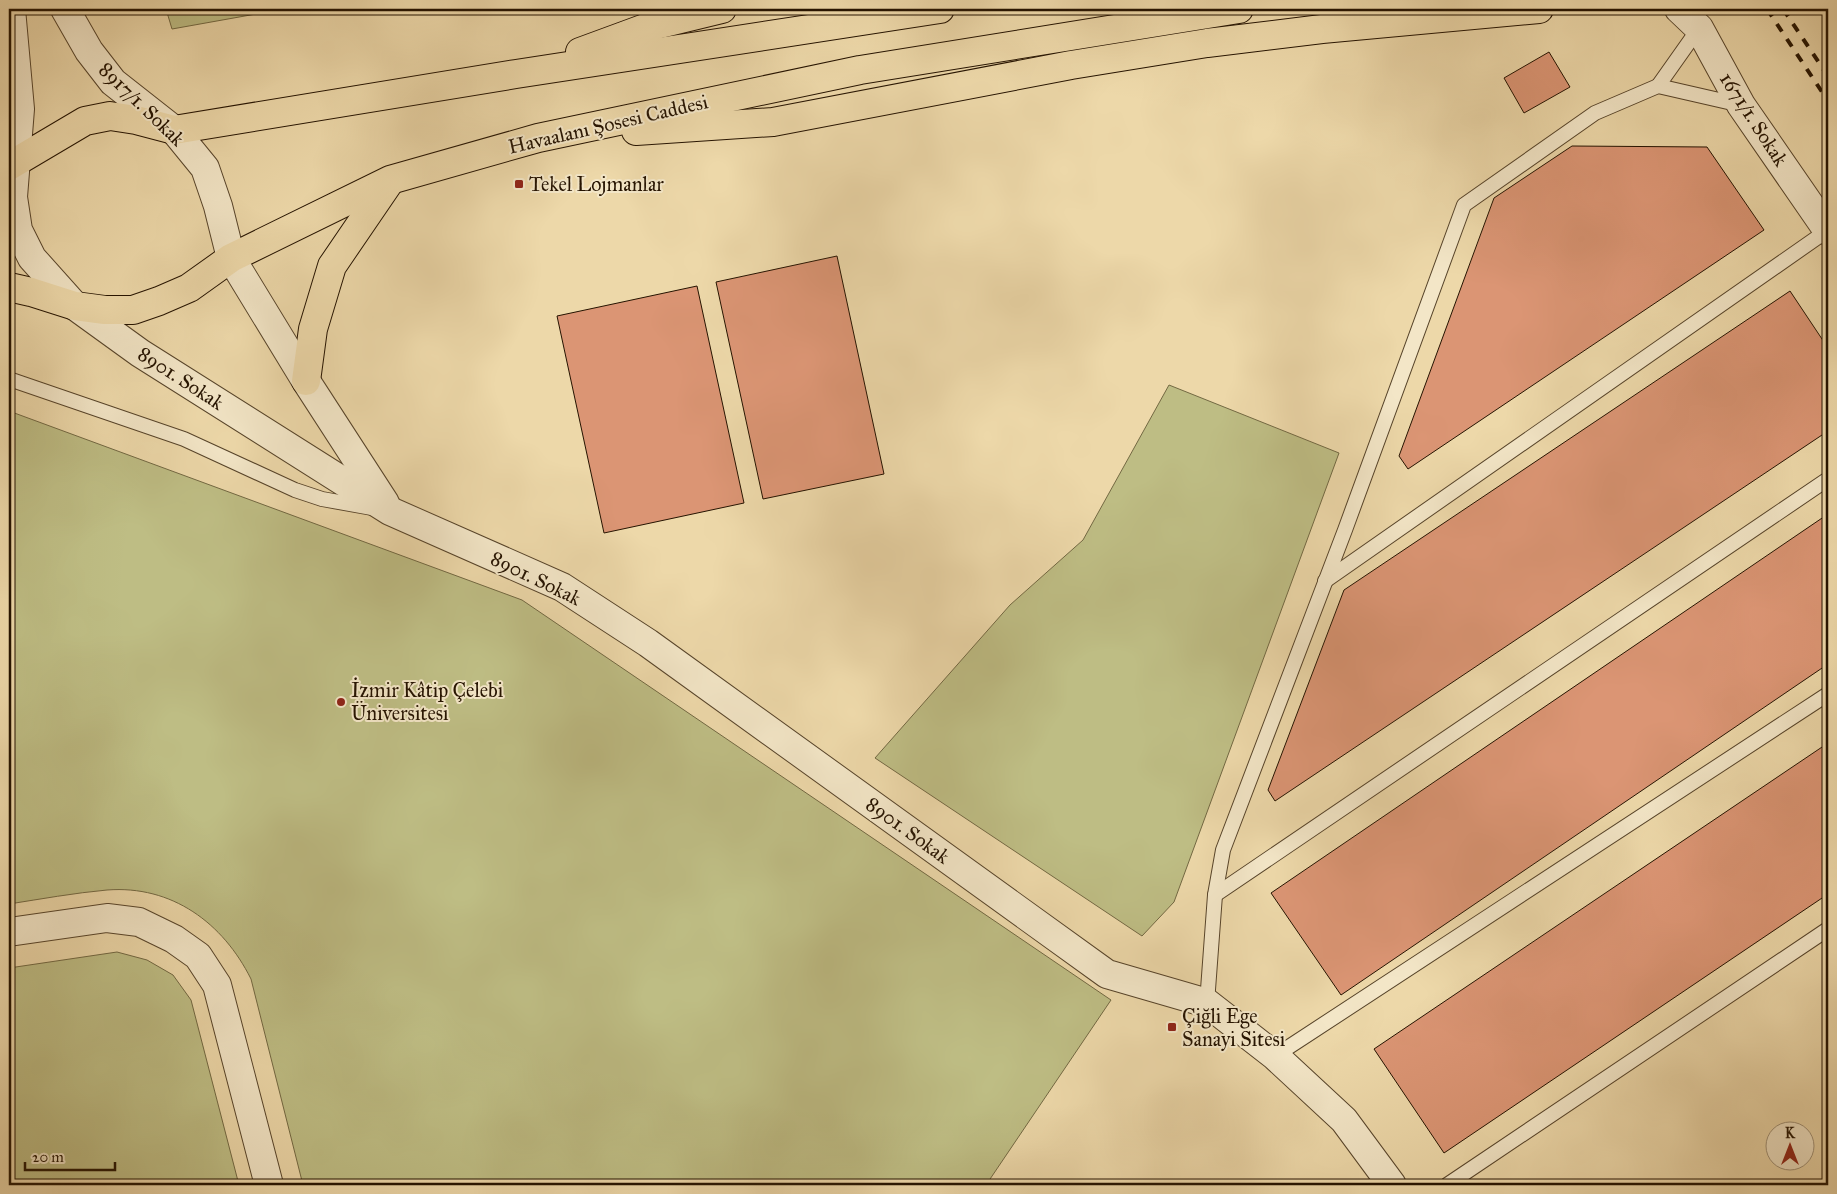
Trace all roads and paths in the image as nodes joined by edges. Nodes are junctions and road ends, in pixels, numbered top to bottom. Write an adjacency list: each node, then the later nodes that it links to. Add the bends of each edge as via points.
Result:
1 (11, 9): 14 (street, via 20,109)
2 (66, 9): 12 (street, 8917/1. Sokak, via 89,51 112,82)
3 (722, 9): 9 (main road, via 648,27)
4 (940, 9): 9 (main road)
5 (1239, 9): 13 (main road, Havaalanı Şosesi Caddesi, via 860,70)
6 (1538, 9): 13 (main road, via 1207,43 1071,65 773,122)
7 (1679, 9): 8 (street, 1671/1. Sokak)
8 (1699, 28): 10 (lane); 11 (street, 1671/1. Sokak)
9 (516, 74): 12 (main road)
10 (1658, 86): 11 (lane); 24 (lane, via 1595,113 1464,205)
11 (1741, 105): 16 (street, 1671/1. Sokak)
12 (174, 130): 14 (main road, via 110,116 85,121); 17 (street, 8917/1. Sokak, via 204,168)
13 (538, 138): 15 (main road, Havaalanı Şosesi Caddesi)
14 (12, 165): 19 (street, via 18,230 32,258)
15 (390, 180): 17 (main road, Havaalanı Şosesi Caddesi); 21 (main road, via 332,266 313,329)
16 (1828, 231): 24 (lane)
17 (231, 258): 19 (main road, Havaalanı Şosesi Caddesi, via 189,288 133,310); 21 (street)
18 (9, 287): 19 (main road, Havaalanı Şosesi Caddesi)
19 (75, 306): 23 (street, 8901. Sokak, via 140,354)
20 (9, 379): 23 (lane, via 184,439 295,490 322,499)
21 (306, 381): 23 (street)
22 (1828, 479): 26 (lane)
23 (390, 511): 29 (street, 8901. Sokak, via 562,587 656,649 1107,974)
24 (1325, 581): 26 (lane, via 1224,850)
25 (1828, 694): 30 (lane)
26 (1215, 894): 29 (lane)
27 (1828, 929): 33 (lane)
28 (9, 932): 31 (street, via 107,918 139,922 174,939 198,956 217,985)
29 (1207, 1003): 30 (street, 8901. Sokak)
30 (1275, 1056): 32 (street, 8901. Sokak, via 1344,1120)
31 (269, 1185)
32 (1392, 1185)
33 (1447, 1185)

